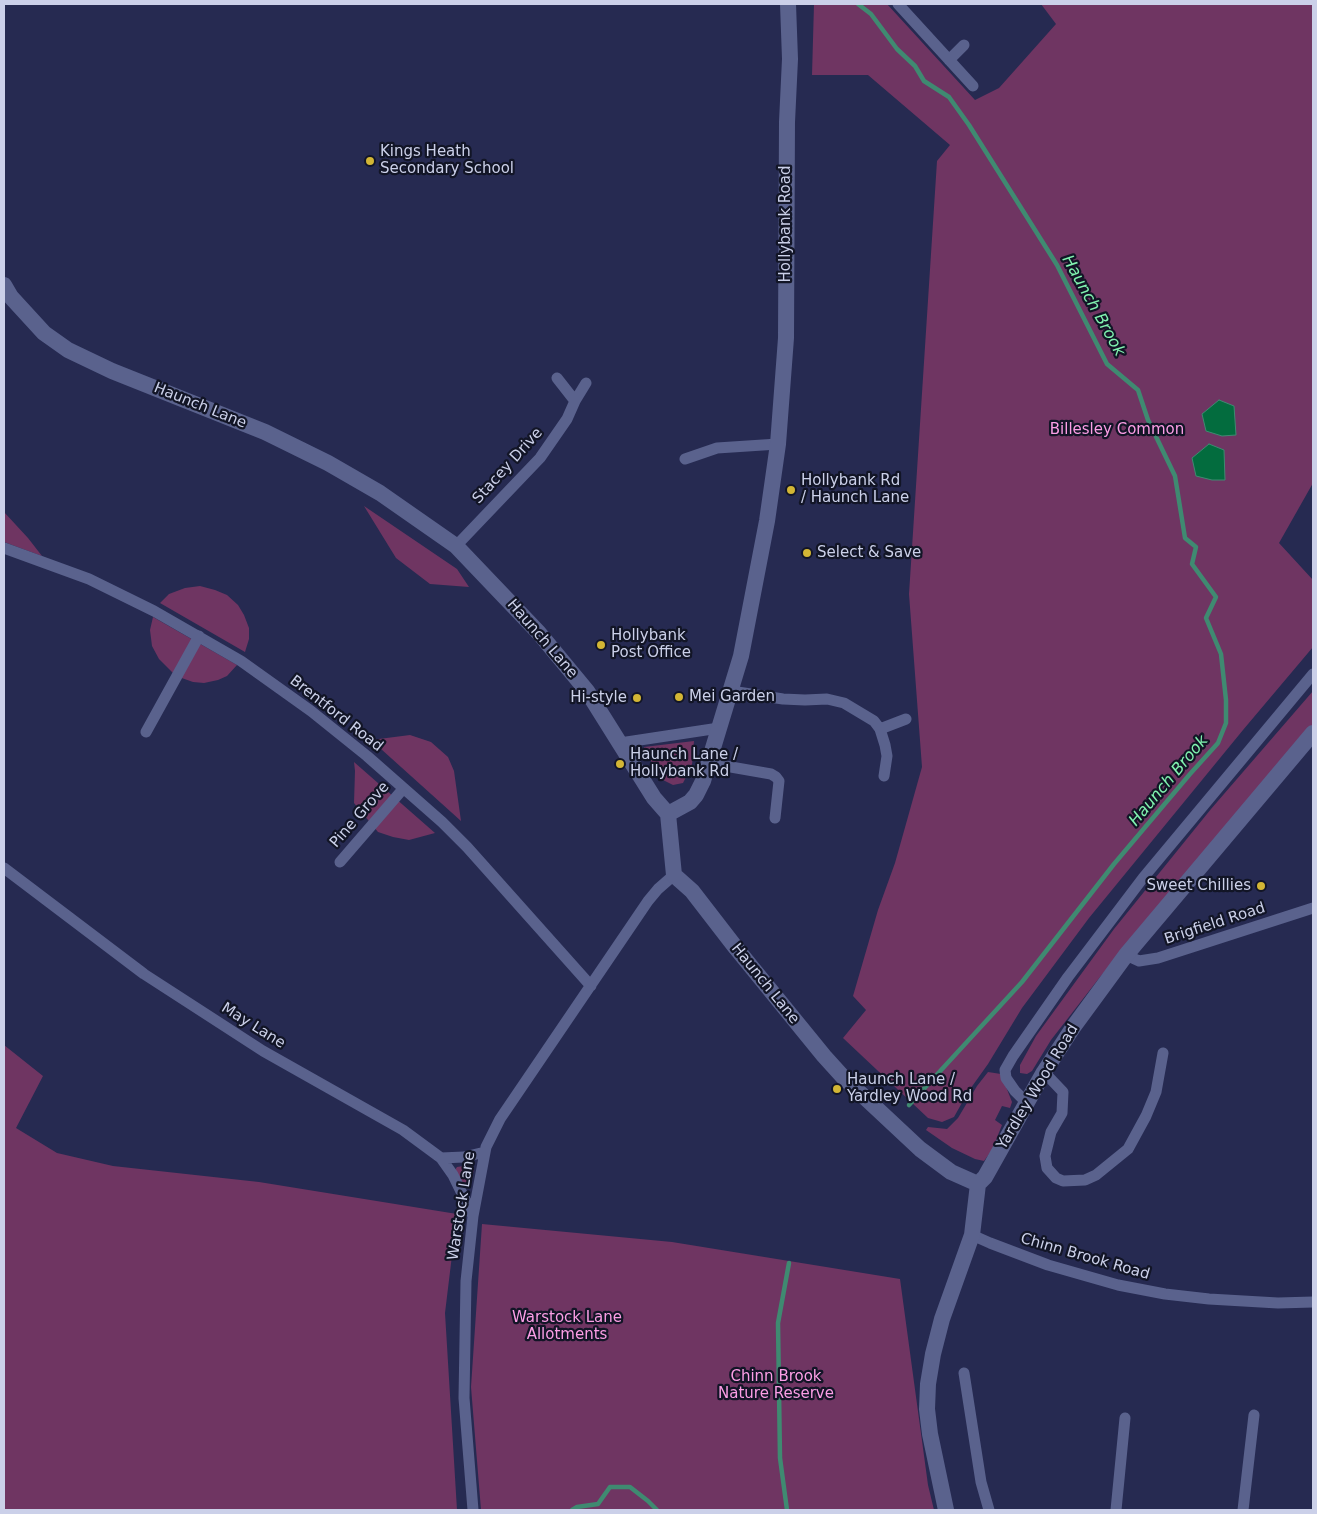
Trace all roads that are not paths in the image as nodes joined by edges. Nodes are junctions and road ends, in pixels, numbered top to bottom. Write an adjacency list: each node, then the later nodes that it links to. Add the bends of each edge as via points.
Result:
1 (788, 4): 10 (street, Hollybank Road, via 786,338)
2 (898, 4): 4 (street)
3 (964, 45): 4 (street)
4 (949, 60): 5 (street)
5 (973, 86)
6 (4, 285): 12 (street, Haunch Lane, via 44,333 68,350 265,432 328,463 380,493)
7 (557, 378): 9 (street)
8 (586, 384): 9 (street, Stacey Drive)
9 (575, 401): 12 (street, Stacey Drive, via 567,419 540,458)
10 (778, 444): 11 (street, via 717,448); 16 (street, Hollybank Road, via 755,587)
11 (685, 459)
12 (456, 546): 22 (street, Haunch Lane, via 539,633 587,691)
13 (4, 548): 14 (street, Brentford Road, via 89,579)
14 (199, 636): 20 (street); 25 (street, Brentford Road, via 241,661 310,711)
15 (1313, 674): 36 (street, via 1143,878 1012,1056 1005,1070 1006,1078)
16 (731, 691): 18 (street, Hollybank Road); 19 (street, via 844,703 874,721)
17 (906, 719): 19 (street)
18 (719, 728): 22 (street); 23 (street, Hollybank Road)
19 (880, 729): 24 (street, via 887,756)
20 (146, 732)
21 (1313, 733): 32 (street, Yardley Wood Road)
22 (620, 743): 26 (street, Haunch Lane, via 654,798)
23 (708, 763): 26 (street, Hollybank Road, via 696,795); 27 (street, via 776,777 780,781)
24 (884, 776)
25 (403, 789): 28 (street, Pine Grove); 33 (street, Brentford Road, via 467,846)
26 (668, 814): 30 (street)
27 (775, 818)
28 (340, 862)
29 (4, 868): 38 (street, May Lane, via 144,974 263,1051 403,1130)
30 (674, 875): 33 (street, Warstock Lane, via 648,901); 39 (street, Haunch Lane, via 692,891 843,1077 920,1149 951,1172)
31 (1313, 908): 32 (street, Brigfield Road, via 1158,958 1139,961)
32 (1126, 956): 35 (street, Yardley Wood Road)
33 (591, 986): 37 (street, Warstock Lane, via 500,1119)
34 (1163, 1053): 35 (street, via 1156,1092 1128,1149 1085,1180 1063,1181 1048,1168 1045,1156 1051,1132 1062,1113 1063,1092)
35 (1044, 1072): 36 (street, Yardley Wood Road)
36 (1026, 1102): 39 (street, Yardley Wood Road, via 985,1177)
37 (486, 1152): 38 (street); 40 (street, Warstock Lane)
38 (441, 1158): 40 (street, May Lane)
39 (978, 1184): 41 (street, Yardley Wood Road)
40 (473, 1216): 46 (street, Warstock Lane, via 466,1281 464,1373)
41 (972, 1235): 42 (street, Chinn Brook Road, via 1048,1265 1118,1285 1209,1299); 47 (street, Yardley Wood Road, via 942,1319 928,1384 930,1434)
42 (1313, 1302)
43 (964, 1373): 48 (street, via 981,1482)
44 (1254, 1415): 50 (street)
45 (1125, 1418): 49 (street)
46 (473, 1510)
47 (946, 1510)
48 (989, 1510)
49 (1116, 1510)
50 (1243, 1510)

